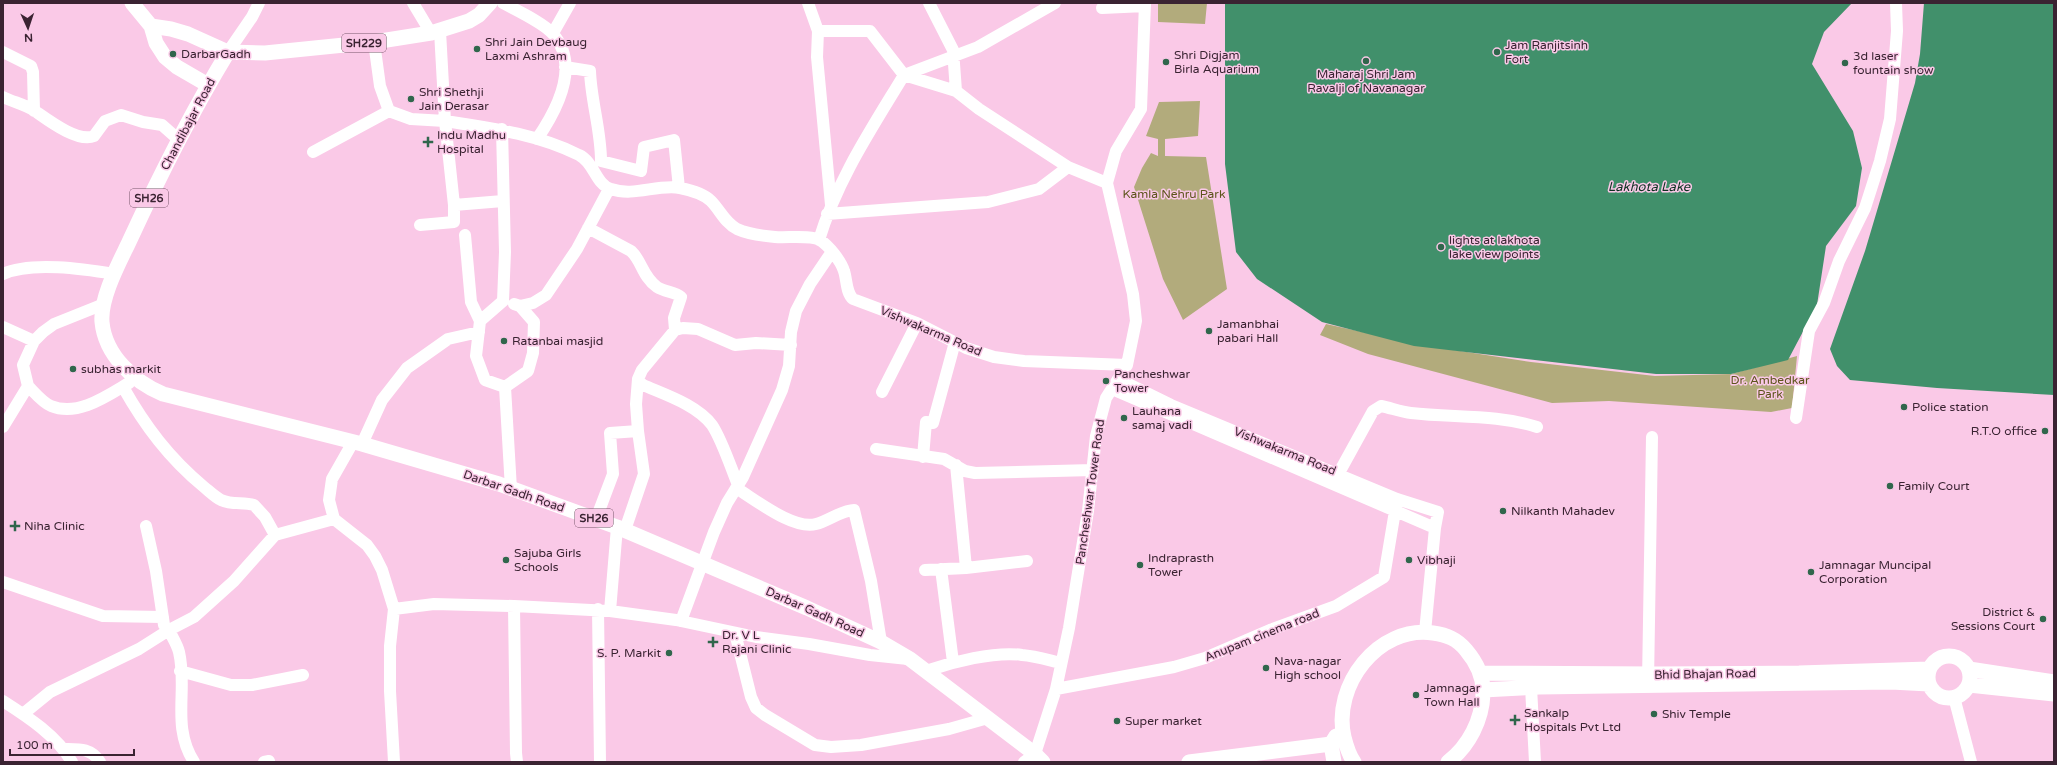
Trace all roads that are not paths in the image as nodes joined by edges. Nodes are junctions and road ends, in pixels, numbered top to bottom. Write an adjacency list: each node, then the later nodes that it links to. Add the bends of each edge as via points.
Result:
1 (132, 3): 14 (main road)
2 (259, 3): 20 (street)
3 (413, 3): 16 (street)
4 (490, 3): 16 (main road, SH229, via 469,21)
5 (503, 3): 17 (street)
6 (570, 3): 17 (street)
7 (808, 3): 15 (street)
8 (929, 3): 21 (street, via 950,42)
9 (1055, 3): 12 (street)
10 (1896, 3): 67 (street, via 1890,119 1880,161 1865,208 1809,331)
11 (1144, 4): 13 (street); 35 (street, Pancheshwar Tower Road, via 1142,109 1116,151)
12 (1042, 6): 21 (street, via 978,47)
13 (1102, 8)
14 (151, 26): 20 (main road, via 182,32); 24 (main road, via 156,43 165,57)
15 (818, 31): 23 (street, via 870,31); 40 (street, via 817,57)
16 (436, 32): 18 (main road, SH229); 29 (street)
17 (553, 33): 22 (street, via 563,53)
18 (374, 42): 20 (main road, SH229, via 265,54); 28 (street, via 380,86)
19 (3, 52): 27 (street, via 31,66)
20 (228, 52): 24 (main road, Chandibajar Road / SH26)
21 (955, 57): 23 (street); 25 (street)
22 (565, 67): 31 (street, via 564,84 557,105); 36 (street, via 590,71 590,90 601,145 601,161 641,171 644,147 674,140)
23 (904, 75): 25 (street); 40 (street, via 851,162)
24 (208, 85): 32 (main road, Chandibajar Road / SH26)
25 (956, 91): 34 (street)
26 (3, 97): 27 (street)
27 (34, 111): 32 (street, via 66,131 84,136 94,136 105,121 121,115 162,125)
28 (389, 111): 29 (street, via 411,119); 33 (street)
29 (445, 121): 30 (street); 39 (street)
30 (502, 129): 31 (street); 38 (street)
31 (537, 139): 37 (street, via 581,155)
32 (179, 140): 47 (main road, Chandibajar Road / SH26, via 158,179)
33 (313, 152)
34 (1068, 167): 35 (street); 40 (street, via 1039,189 988,202)
35 (1107, 182): 59 (street, Pancheshwar Tower Road, via 1133,294 1136,321)
36 (679, 188): 37 (street, via 631,193); 44 (street, via 709,199 726,221 748,233)
37 (609, 189): 42 (street)
38 (503, 201): 39 (street); 48 (street)
39 (454, 205): 41 (street, via 454,222)
40 (829, 210): 44 (street)
41 (420, 225)
42 (588, 228): 50 (street, via 546,295 533,303); 54 (street, via 632,251 639,266 657,287 681,297 674,318)
43 (465, 235): 52 (street, via 471,302)
44 (819, 240): 45 (street, Vishwakarma Road)
45 (831, 253): 51 (street, Vishwakarma Road, via 844,269 849,292 854,299); 57 (street, via 796,311)
46 (3, 274): 47 (street, via 21,268 77,267)
47 (115, 274): 49 (main road, Chandibajar Road / SH26)
48 (503, 301): 50 (street); 52 (street)
49 (104, 304): 55 (street, via 54,324); 58 (main road, Chandibajar Road / SH26, via 103,329)
50 (520, 306): 65 (street, via 534,322 533,353 528,371)
51 (917, 323): 56 (street, Vishwakarma Road); 66 (street)
52 (479, 326): 65 (street, via 476,356 485,380); 72 (street, via 448,339 407,368 382,400)
53 (3, 327): 55 (street)
54 (675, 330): 57 (street, via 698,329 735,344); 61 (street, via 642,370)
55 (34, 341): 63 (street, via 24,364)
56 (955, 342): 59 (street, Vishwakarma Road, via 994,357 1024,362); 74 (street, via 933,423 926,422)
57 (791, 345): 78 (street, via 789,366 782,390)
58 (112, 353): 60 (main road, Darbar Gadh Road / SH26)
59 (1127, 365): 62 (street, Pancheshwar Tower Road)
60 (136, 378): 64 (street); 72 (main road, Darbar Gadh Road / SH26, via 148,388 163,394)
61 (638, 381): 70 (street); 78 (street, via 706,418 717,435)
62 (1115, 384): 76 (street, Pancheshwar Tower Road, via 1101,413); 77 (street, Vishwakarma Road, via 1171,405)
63 (28, 386): 64 (street, via 50,406 71,409 96,402); 68 (street)
64 (123, 387): 86 (street, via 142,421 165,450 196,481 227,503 254,505 265,517)
65 (505, 387): 79 (street)
66 (882, 392)
67 (1796, 418)
68 (3, 427)
69 (1537, 427): 77 (street, via 1519,421 1410,413 1381,406 1373,411)
70 (638, 431): 82 (street, via 610,433 614,474); 85 (street, via 644,474)
71 (1652, 437): 111 (street)
72 (357, 443): 79 (main road, Darbar Gadh Road / SH26); 81 (street, via 332,479 329,500)
73 (876, 449): 74 (street)
74 (923, 457): 75 (street, via 944,459)
75 (956, 465): 76 (street, via 975,473); 89 (street)
76 (1092, 470): 104 (street, Pancheshwar Tower Road, via 1088,511)
77 (1336, 478): 80 (street, Vishwakarma Road)
78 (737, 487): 88 (street, via 714,532); 101 (street, via 784,518 801,524 816,525 854,510 871,581)
79 (511, 489): 82 (main road, Darbar Gadh Road / SH26)
80 (1396, 505): 84 (street, Vishwakarma Road); 84 (street, Vishwakarma Road, via 1438,512); 115 (street, Anupam cinema road, via 1384,577 1336,606 1270,630 1205,658 1174,667)
81 (334, 519): 86 (street); 94 (street, via 367,545 375,556)
82 (596, 519): 85 (main road, Darbar Gadh Road / SH26)
83 (146, 526): 96 (street, via 156,571)
84 (1435, 528): 99 (street, Vishwakarma Road)
85 (621, 529): 88 (main road, Darbar Gadh Road / SH26); 95 (street)
86 (275, 535): 98 (street, via 234,581 214,599 194,616)
87 (1026, 561): 89 (street)
88 (703, 563): 97 (street); 101 (main road, Darbar Gadh Road / SH26)
89 (966, 568): 90 (street)
90 (941, 569): 91 (street); 103 (street)
91 (925, 570)
92 (3, 582): 96 (street, via 103,616)
93 (514, 606): 94 (street, via 434,604); 95 (street); 131 (street)
94 (394, 609): 130 (street, via 390,646)
95 (604, 610): 97 (street); 132 (street)
96 (162, 617): 98 (street)
97 (681, 621): 100 (street)
98 (167, 631): 106 (street, via 179,653); 120 (street, via 139,649 50,692)
99 (1425, 632): 108 (main road, via 1446,635 1459,642 1476,662); 122 (main road, via 1390,641 1369,656 1349,687)
100 (735, 633): 102 (street); 121 (street, via 756,708 815,746 861,746 949,729)
101 (881, 642): 102 (main road, Darbar Gadh Road / SH26)
102 (910, 659): 107 (main road, Darbar Gadh Road / SH26)
103 (953, 662): 104 (street, via 1021,654); 107 (street)
104 (1061, 663): 115 (street, Pancheshwar Tower Road)
105 (1969, 669): 110 (main road, via 1960,658 1946,656 1939,658); 112 (main road); 113 (main road)
106 (180, 671): 109 (street, via 231,684 252,685); 129 (street, via 180,725 189,755)
107 (926, 671): 121 (main road, Darbar Gadh Road / SH26)
108 (1480, 673): 111 (main road, Bhid Bhajan Road); 116 (main road)
109 (303, 675)
110 (1929, 676): 111 (main road, Bhid Bhajan Road, via 1891,682); 118 (main road, via 1938,695 1944,698)
111 (1648, 680): 114 (main road, Bhid Bhajan Road)
112 (2054, 682)
113 (1968, 685): 117 (main road); 118 (main road, via 1963,693)
114 (1531, 687): 116 (main road, Bhid Bhajan Road); 137 (street)
115 (1056, 689): 126 (street, Pancheshwar Tower Road)
116 (1483, 690): 136 (main road, via 1483,706 1476,726 1466,744)
117 (2054, 694)
118 (1954, 697): 138 (street)
119 (3, 701): 120 (street)
120 (23, 714): 124 (street)
121 (988, 718): 126 (main road, Darbar Gadh Road / SH26)
122 (1341, 725): 123 (main road); 135 (main road)
123 (1331, 744): 125 (main road); 134 (main road)
124 (65, 749): 127 (street); 128 (street, via 87,751)
125 (1275, 756): 133 (main road)
126 (1034, 759)
127 (72, 762)
128 (100, 762)
129 (194, 762)
130 (394, 762)
131 (517, 762)
132 (600, 762)
133 (1189, 762)
134 (1334, 762)
135 (1354, 762)
136 (1448, 762)
137 (1535, 762)
138 (1971, 762)

